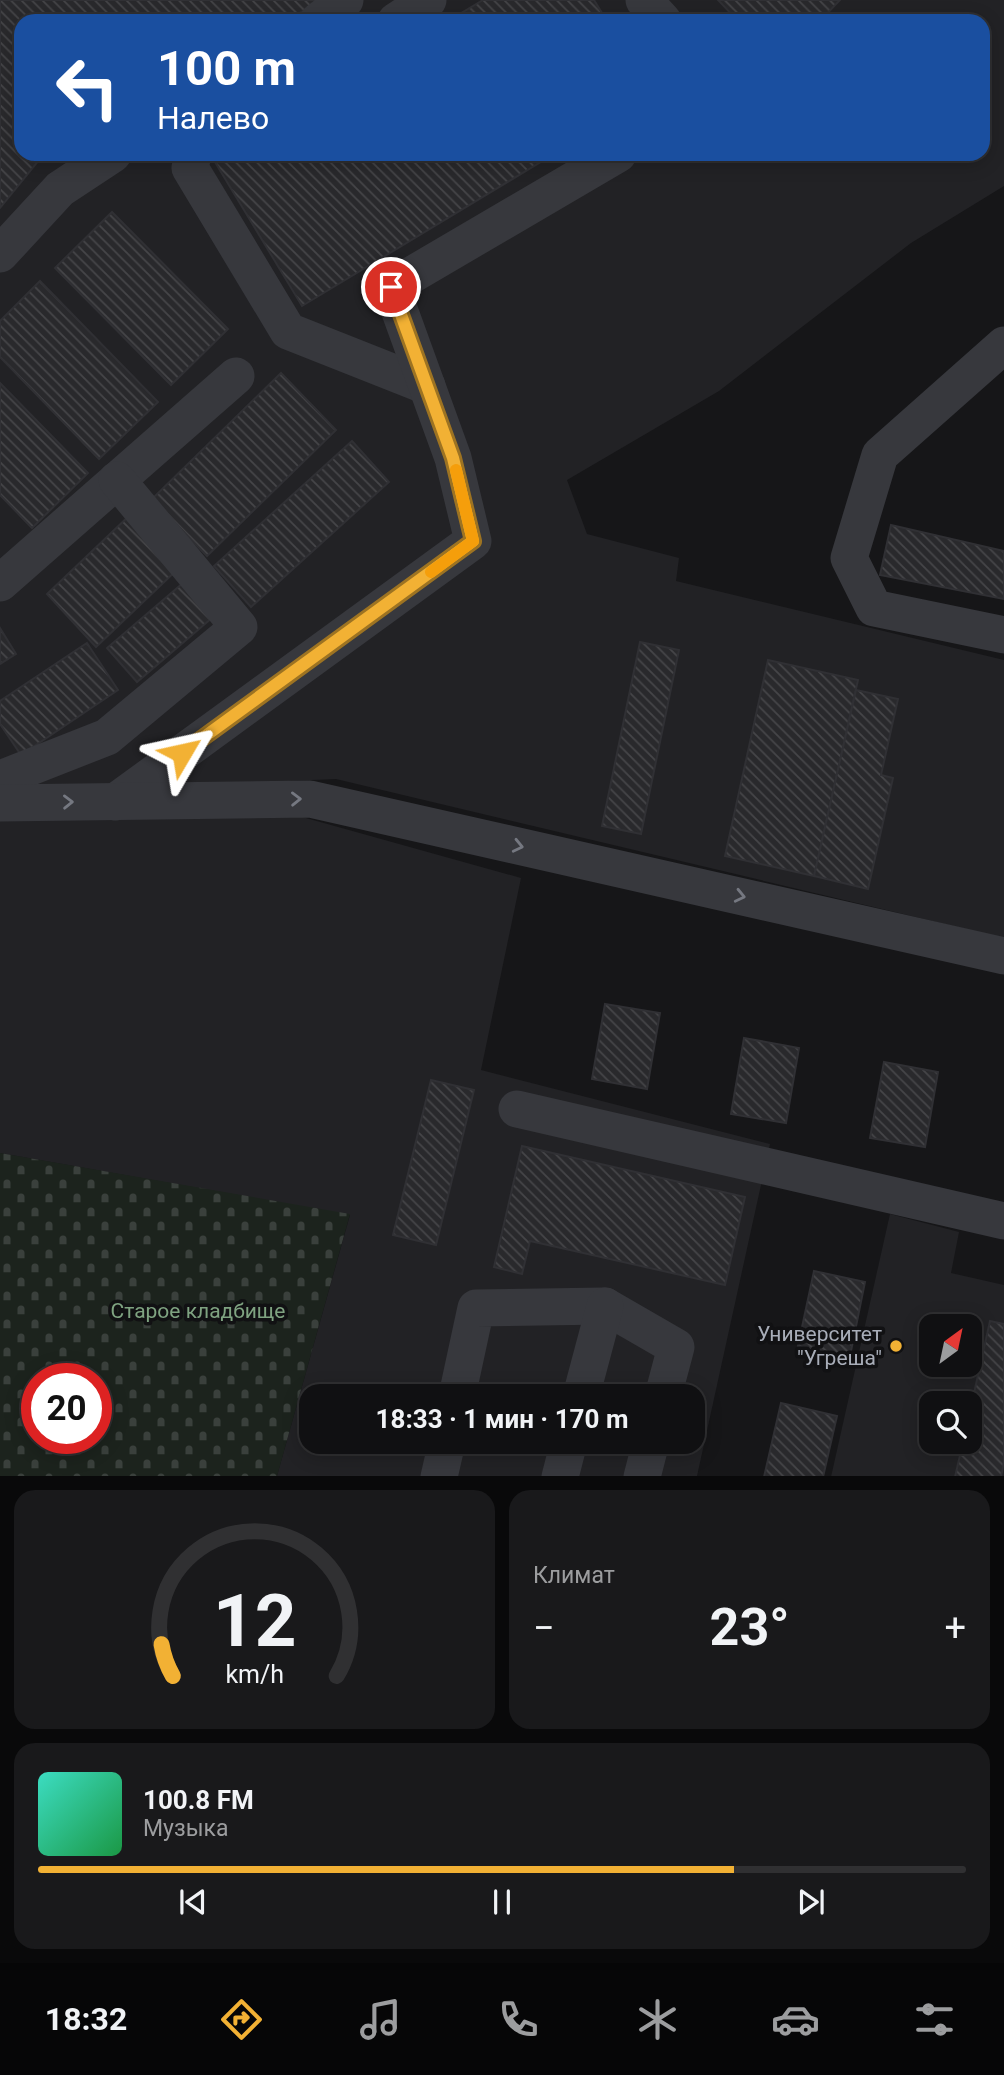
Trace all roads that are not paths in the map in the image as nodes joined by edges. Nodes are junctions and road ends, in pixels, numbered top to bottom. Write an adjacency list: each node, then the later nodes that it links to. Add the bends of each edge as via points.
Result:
1 (345, 0): 4 (lane)
2 (428, 0): 5 (lane)
3 (645, 0): 6 (lane)
4 (327, 14)
5 (407, 14)
6 (657, 14)
7 (102, 161): 10 (lane, via 60,188)
8 (192, 161): 13 (lane, via 190,168 288,331)
9 (606, 161): 13 (lane, via 391,287)
10 (0, 254)
11 (1004, 345): 16 (lane, via 880,455 849,558 874,608)
12 (236, 376): 14 (lane)
13 (427, 386): 18 (lane, via 453,458 473,541)
14 (117, 480): 15 (lane); 17 (lane, via 239,627 107,737)
15 (0, 583)
16 (1004, 635)
17 (0, 779)
18 (115, 802): 19 (lane, one-way to 18); 20 (lane, one-way to 20, via 310,799)
19 (0, 803)
20 (1004, 956)
21 (517, 1109): 22 (lane)
22 (1004, 1221)
23 (605, 1306): 24 (lane, via 476,1308); 25 (lane); 26 (lane, via 676,1347)
24 (460, 1384)
25 (584, 1384)
26 (666, 1384)
27 (444, 1454): 30 (lane)
28 (566, 1454): 31 (lane)
29 (648, 1454): 32 (lane)
30 (439, 1476)
31 (560, 1476)
32 (642, 1476)

